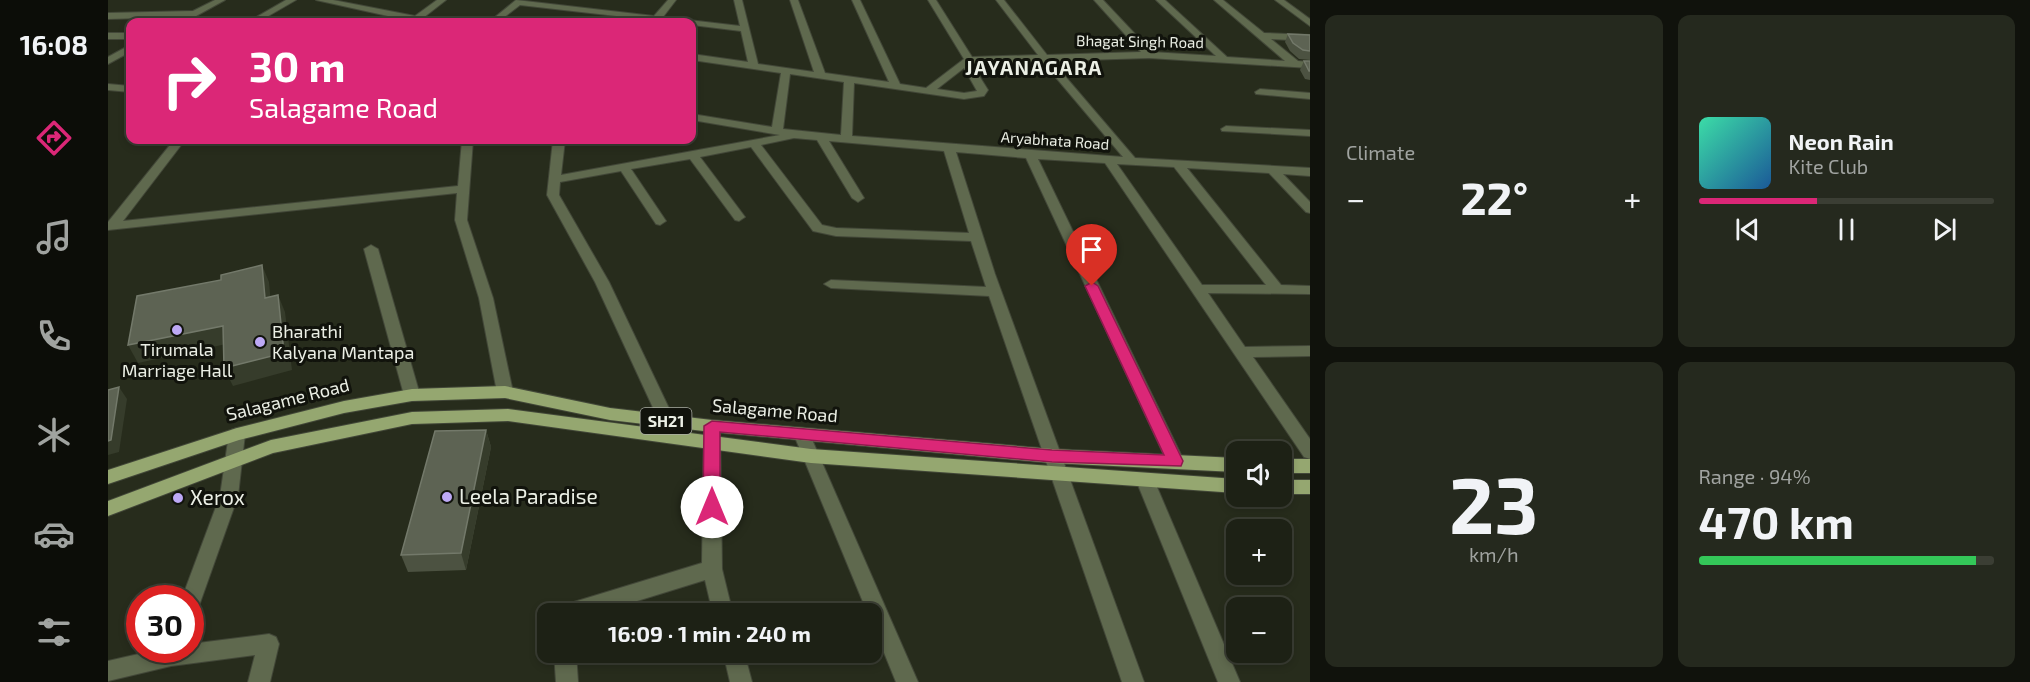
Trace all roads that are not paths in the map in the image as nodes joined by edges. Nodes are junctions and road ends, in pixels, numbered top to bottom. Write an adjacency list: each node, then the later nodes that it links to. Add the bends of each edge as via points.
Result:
1 (221, 0): 21 (street)
2 (292, 0): 24 (street)
3 (320, 0): 19 (street)
4 (357, 0): 19 (street)
5 (442, 0): 26 (street)
6 (601, 0): 20 (street)
7 (672, 0): 28 (street)
8 (738, 0): 31 (street)
9 (794, 0): 47 (street)
10 (856, 0): 49 (street)
11 (932, 0): 42 (street)
12 (1000, 0): 38 (street)
13 (1088, 0): 18 (street)
14 (1160, 0): 40 (street)
15 (1218, 0): 34 (street)
16 (1279, 0): 30 (street)
17 (520, 1): 20 (street); 27 (street)
18 (1099, 2): 37 (street)
19 (347, 6): 25 (street)
20 (592, 10): 28 (street)
21 (195, 14): 22 (street); 23 (street)
22 (108, 16)
23 (186, 18)
24 (259, 18)
25 (396, 18)
26 (426, 18)
27 (497, 18)
28 (657, 18)
29 (696, 23): 31 (street)
30 (1310, 23)
31 (746, 29): 44 (street)
32 (108, 36): 33 (street)
33 (126, 36)
34 (1261, 36): 35 (street); 43 (street)
35 (1310, 38)
36 (126, 50): 41 (street)
37 (1149, 55): 38 (street, Bhagat Singh Road); 40 (street, Bhagat Singh Road)
38 (1043, 56): 42 (street, Bhagat Singh Road); 70 (street)
39 (696, 57): 44 (street)
40 (1224, 59): 43 (street, Bhagat Singh Road)
41 (108, 61)
42 (967, 61): 52 (street); 52 (street, via 982,85 980,94)
43 (1294, 63): 45 (street, Bhagat Singh Road)
44 (753, 64): 46 (street)
45 (1310, 65)
46 (786, 69): 47 (street); 57 (street)
47 (820, 74): 48 (street)
48 (849, 78): 49 (street); 61 (street)
49 (896, 86): 52 (street)
50 (108, 87): 51 (street)
51 (126, 89)
52 (928, 91)
53 (1260, 92): 54 (street)
54 (1310, 96)
55 (696, 118): 57 (street)
56 (1226, 129): 58 (street)
57 (777, 131): 59 (street)
58 (1310, 134)
59 (798, 135): 60 (street, Aryabhata Road); 62 (street)
60 (821, 137): 61 (street, Aryabhata Road); 77 (street)
61 (846, 139): 66 (street, Aryabhata Road)
62 (753, 143): 67 (street); 82 (street, via 818,228)
63 (176, 144): 81 (street)
64 (468, 144): 76 (street)
65 (558, 144): 75 (street)
66 (949, 148): 68 (street, Aryabhata Road); 82 (street)
67 (692, 154): 72 (street); 79 (street)
68 (1030, 155): 69 (street, Aryabhata Road); 99 (street)
69 (1108, 159): 70 (street, Aryabhata Road); 85 (street)
70 (1131, 160): 71 (street, Aryabhata Road)
71 (1177, 163): 73 (street, Aryabhata Road); 86 (street)
72 (624, 167): 75 (street); 80 (street)
73 (1272, 169): 74 (street, Aryabhata Road); 78 (street)
74 (1310, 172)
75 (553, 180): 93 (street, via 553,195 602,282)
76 (464, 189): 81 (street); 91 (street, via 461,220 486,298)
77 (858, 198)
78 (1310, 209)
79 (739, 217)
80 (660, 222)
81 (110, 226)
82 (976, 237): 88 (street)
83 (371, 249): 92 (street)
84 (831, 284): 88 (street)
85 (1198, 289): 86 (street); 90 (street)
86 (1277, 290): 87 (street)
87 (1310, 290)
88 (994, 292): 102 (street)
89 (1310, 351): 90 (street)
90 (1240, 352): 97 (street)
91 (505, 392): 92 (main road, Salagame Road / SH21); 93 (main road, Salagame Road / SH21, via 610,414)
92 (412, 395): 94 (main road, Salagame Road / SH21, via 344,407)
93 (667, 421): 95 (main road, Salagame Road / SH21)
94 (237, 434): 100 (street); 105 (main road, Salagame Road / SH21)
95 (712, 435): 96 (main road, Salagame Road / SH21); 98 (main road); 100 (main road, via 508,415 412,418 271,447); 111 (street)
96 (802, 435): 98 (street); 102 (main road, Salagame Road / SH21)
97 (1310, 452)
98 (811, 456): 102 (main road); 123 (street)
99 (1175, 461): 101 (main road, Salagame Road / SH21); 102 (main road, Salagame Road / SH21)
100 (234, 462): 110 (main road); 112 (street, via 229,496)
101 (1226, 464)
102 (1055, 465): 106 (main road); 124 (street)
103 (1292, 466): 104 (main road)
104 (1310, 466)
105 (108, 477)
106 (1145, 480): 107 (main road); 125 (street)
107 (1226, 485)
108 (1292, 487): 109 (main road)
109 (1310, 487)
110 (108, 509)
111 (712, 569): 113 (street); 114 (street)
112 (197, 585)
113 (600, 603)
114 (720, 603)
115 (204, 650): 120 (street, via 269,644)
116 (136, 663): 119 (street)
117 (566, 663): 121 (street)
118 (736, 663): 122 (street)
119 (108, 671)
120 (259, 682)
121 (567, 682)
122 (741, 682)
123 (907, 682)
124 (1133, 682)
125 (1228, 682)

